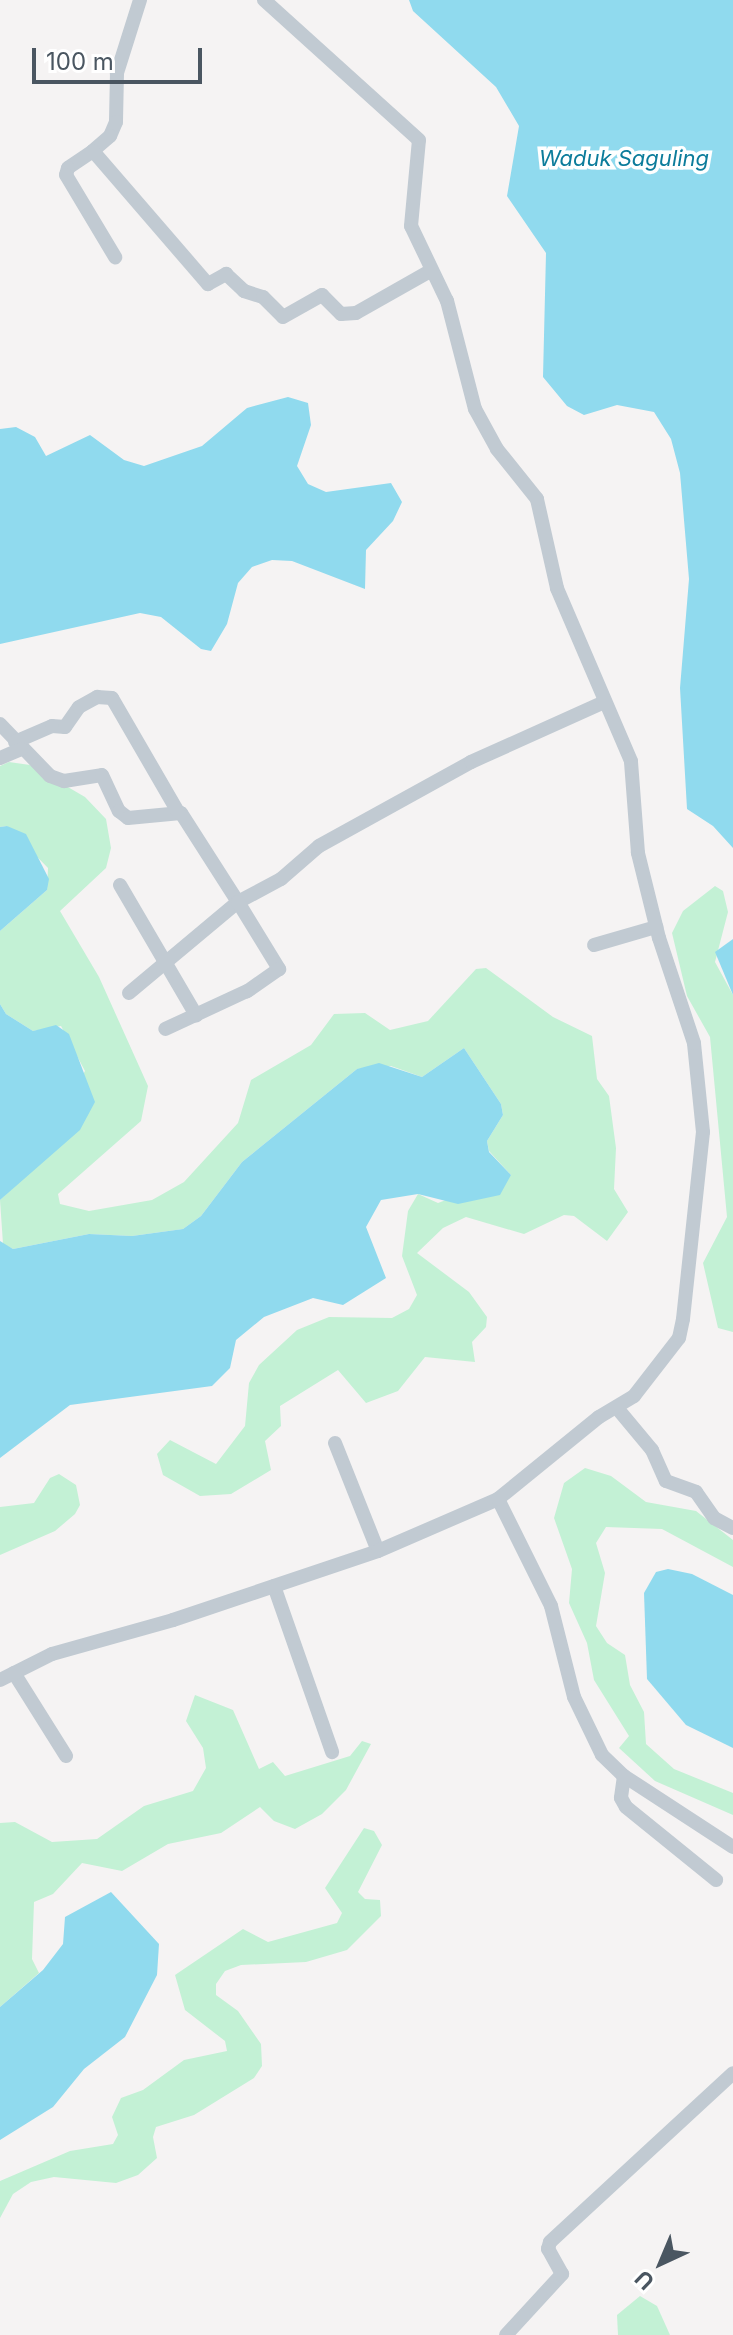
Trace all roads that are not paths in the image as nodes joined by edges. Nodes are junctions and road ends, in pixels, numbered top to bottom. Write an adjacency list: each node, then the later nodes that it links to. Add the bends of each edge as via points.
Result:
1 (140, 0): 3 (street, via 117,73 116,122)
2 (264, 0): 5 (street, via 417,135 421,163 409,210)
3 (93, 151): 4 (street, via 66,175); 5 (street, via 208,284 226,274 244,291 263,297 279,316 322,295 341,314 356,313)
4 (115, 257)
5 (432, 270): 6 (street, via 447,301 480,420 537,499 557,588)
6 (602, 703): 12 (street, via 471,762 319,846 281,879); 13 (street, via 632,765 634,833)
7 (0, 724): 8 (street)
8 (18, 745): 9 (street); 10 (street, via 50,776 64,781 102,775 128,818); 10 (street, via 52,726 65,727 79,707 97,697 112,698)
9 (0, 758)
10 (178, 812): 12 (street)
11 (120, 885): 15 (street)
12 (238, 902): 15 (street); 17 (street, via 279,969)
13 (656, 927): 14 (street); 19 (street, via 694,1043 702,1180 679,1338 634,1396)
14 (594, 945)
15 (166, 966): 16 (street); 17 (street)
16 (129, 993)
17 (196, 1015): 18 (street)
18 (165, 1029)
19 (617, 1408): 21 (street); 22 (street, via 652,1450 666,1481 696,1492 714,1518)
20 (335, 1443): 23 (street)
21 (498, 1499): 23 (street); 28 (street, via 551,1606 574,1697 602,1755)
22 (733, 1528)
23 (378, 1551): 24 (street)
24 (274, 1586): 25 (street, via 52,1654); 26 (street)
25 (7, 1677): 27 (street)
26 (332, 1752)
27 (66, 1756)
28 (624, 1776): 29 (street); 30 (street, via 621,1798 626,1807)
29 (733, 1847)
30 (716, 1880)
31 (733, 2073): 32 (street, via 598,2202 585,2204 550,2242 548,2249 563,2273)
32 (506, 2335)

